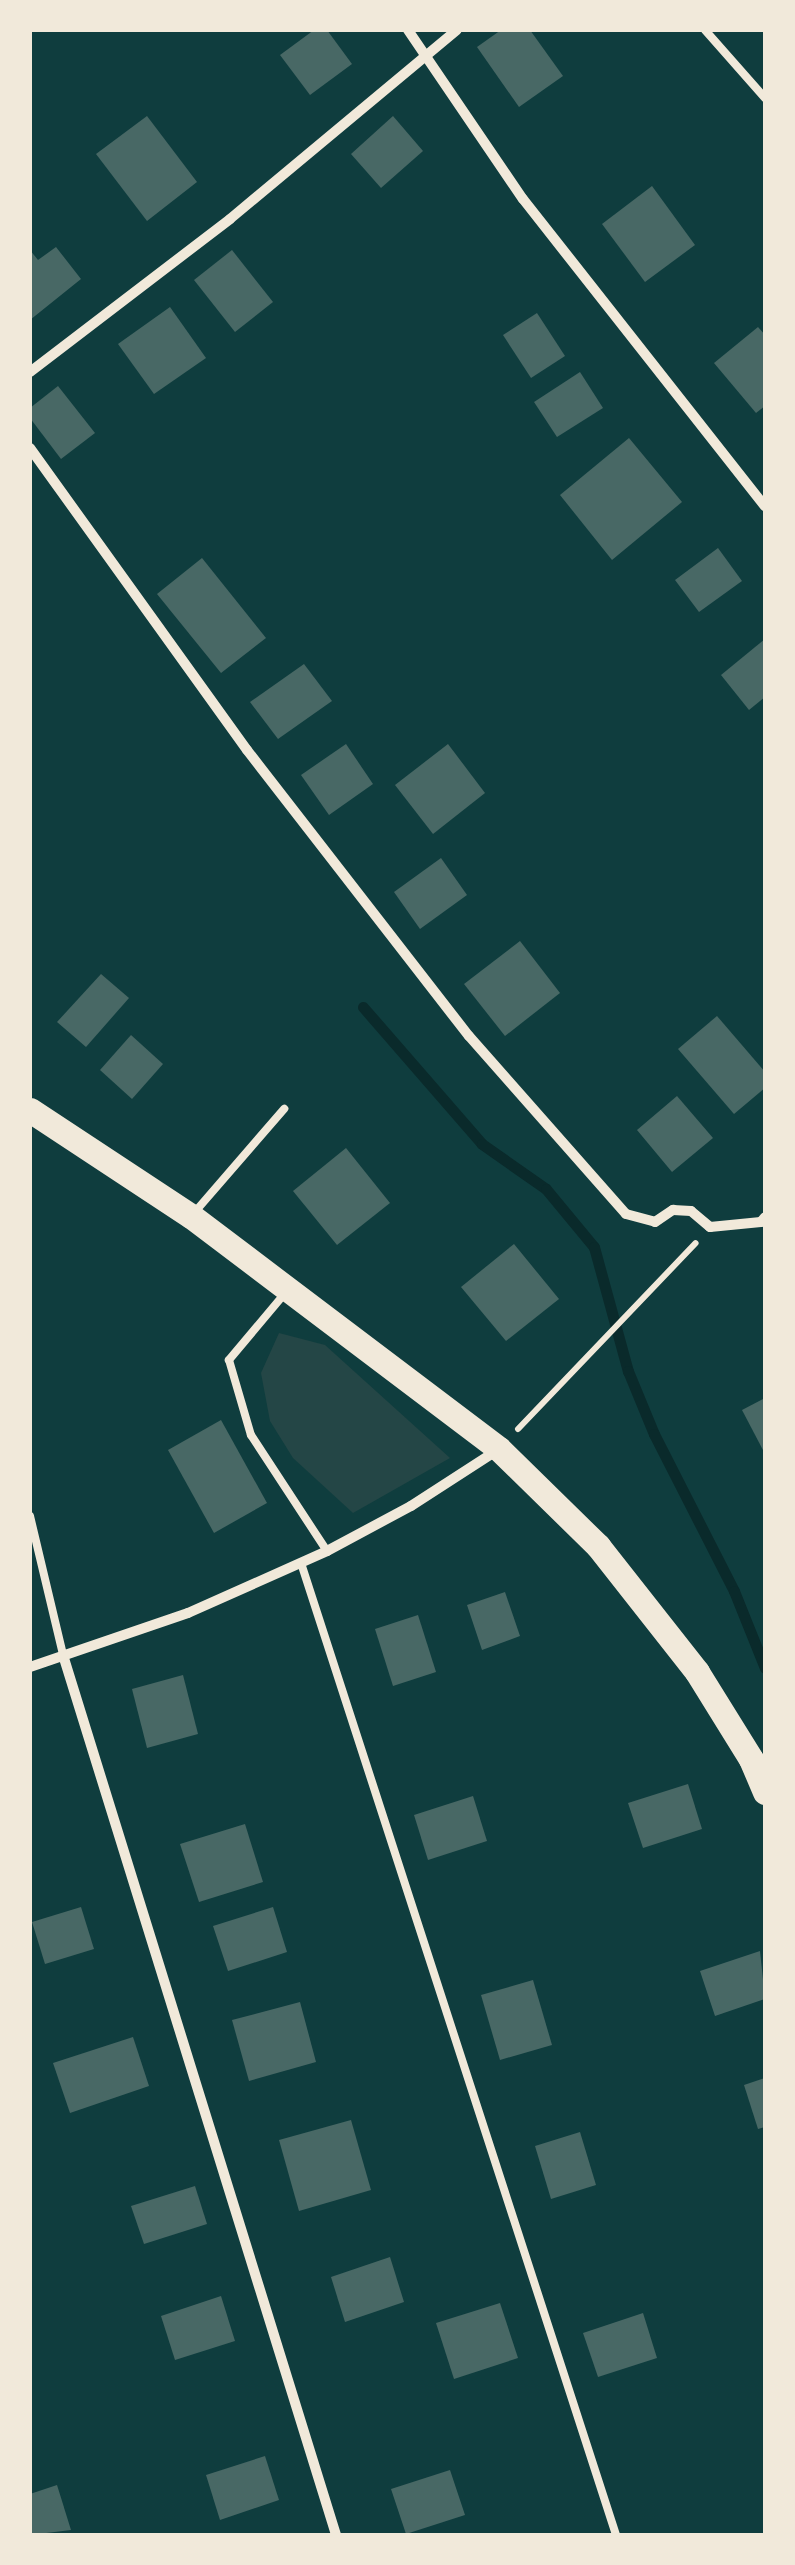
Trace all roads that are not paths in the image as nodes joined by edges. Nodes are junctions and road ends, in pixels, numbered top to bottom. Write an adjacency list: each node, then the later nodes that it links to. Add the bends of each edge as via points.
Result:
1 (408, 30): 4 (street)
2 (458, 30): 4 (street)
3 (705, 30): 5 (lane)
4 (426, 54): 6 (street, via 230,219); 8 (street, via 523,199)
5 (765, 98)
6 (30, 372)
7 (30, 448): 12 (street, via 247,750 468,1036 626,1214 656,1222 673,1210 691,1211 710,1227)
8 (765, 506)
9 (284, 1109): 11 (lane)
10 (30, 1110): 11 (main road)
11 (191, 1216): 13 (main road)
12 (765, 1217)
13 (288, 1289): 14 (main road); 16 (lane, via 229,1360 251,1435)
14 (499, 1448): 16 (street, via 412,1506); 20 (main road, via 598,1546 696,1672 752,1759)
15 (30, 1516): 18 (lane)
16 (326, 1551): 17 (street)
17 (302, 1562): 18 (street, via 188,1613); 22 (lane)
18 (63, 1656): 19 (street); 21 (street)
19 (30, 1667)
20 (765, 1792)
21 (336, 2535)
22 (616, 2535)

